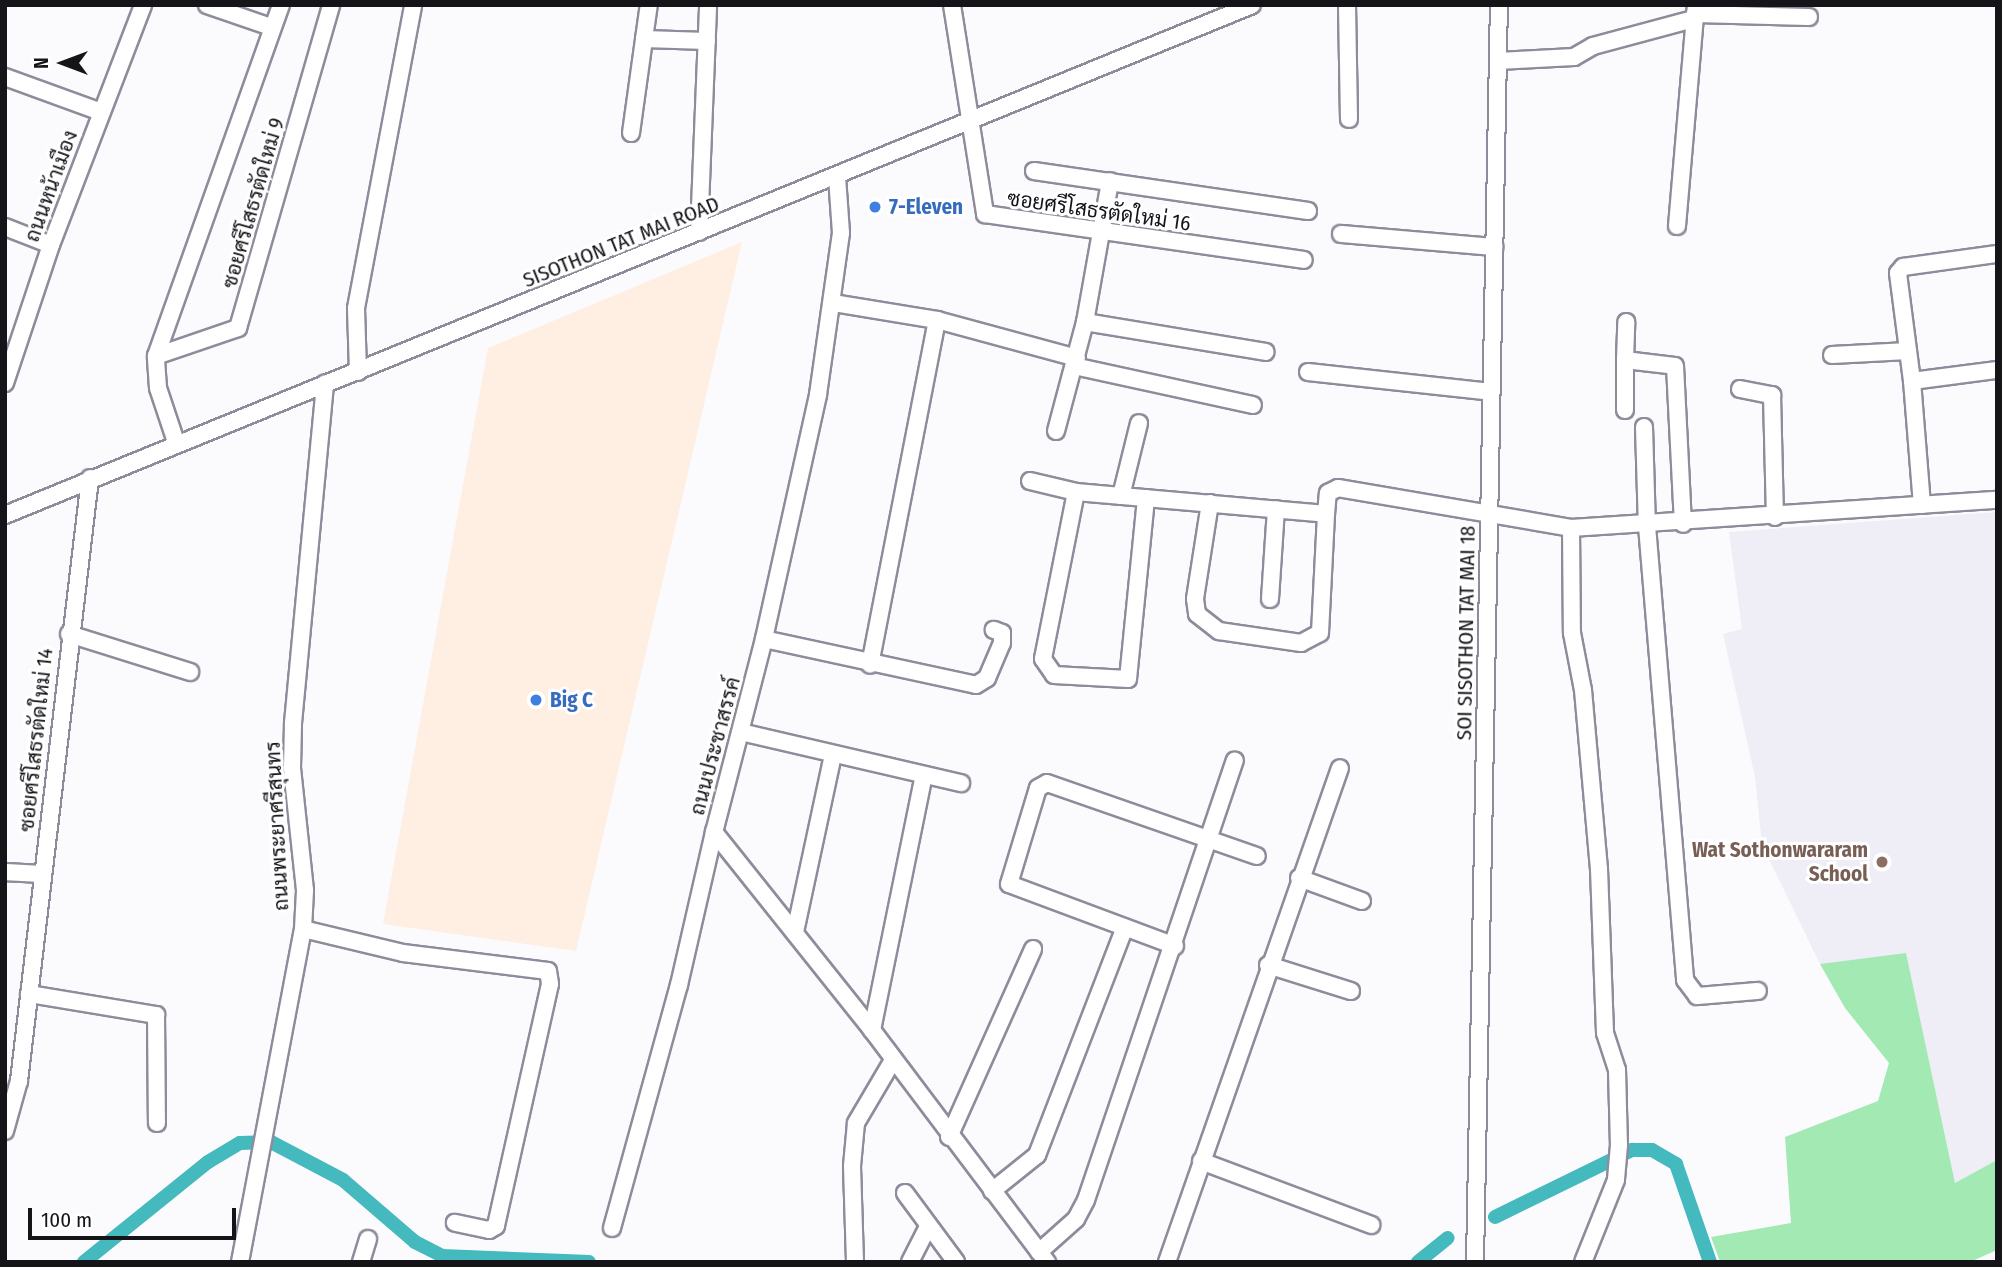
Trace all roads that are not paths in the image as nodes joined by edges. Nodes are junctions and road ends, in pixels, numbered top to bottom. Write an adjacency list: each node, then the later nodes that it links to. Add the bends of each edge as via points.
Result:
1 (143, 5): 19 (street, ถนนหน้าเมือง)
2 (206, 5): 14 (street)
3 (281, 5): 14 (street, ซอยศรีโสธรตัดใหม่ 9)
4 (331, 5): 43 (street, ซอยศรีโสธรตัดใหม่ 9, via 238,328)
5 (413, 5): 47 (street, via 356,308)
6 (649, 5): 15 (street)
7 (708, 5): 16 (street)
8 (952, 5): 20 (street)
9 (1252, 5): 20 (street, SISOTHON TAT MAI ROAD)
10 (1348, 5): 21 (street)
11 (1499, 5): 17 (street, SOI SISOTHON TAT MAI 18)
12 (1695, 13): 13 (street); 17 (street, via 1593,46 1574,57); 27 (street)
13 (1809, 16)
14 (271, 27): 43 (street, ซอยศรีโสธรตัดใหม่ 9)
15 (644, 39): 16 (street); 22 (street)
16 (707, 41): 29 (street)
17 (1498, 61): 33 (street, SOI SISOTHON TAT MAI 18)
18 (5, 76): 19 (street)
19 (101, 112): 32 (street, ถนนหน้าเมือง)
20 (972, 118): 24 (street, SISOTHON TAT MAI ROAD); 30 (street, ซอยศรีโสธรตัดใหม่ 16, via 985,214)
21 (1349, 119)
22 (631, 133)
23 (1034, 171): 25 (street)
24 (837, 177): 29 (street, SISOTHON TAT MAI ROAD); 36 (street, ถนนประชาสรรค์, via 841,233)
25 (1110, 181): 26 (street); 30 (street)
26 (1308, 211)
27 (1677, 226)
28 (5, 227): 32 (street)
29 (699, 232): 47 (street, SISOTHON TAT MAI ROAD)
30 (1102, 232): 35 (street, ซอยศรีโสธรตัดใหม่ 16); 38 (street)
31 (1341, 234): 33 (street)
32 (51, 245): 49 (street, ถนนหน้าเมือง)
33 (1494, 247): 53 (street, SOI SISOTHON TAT MAI 18)
34 (1997, 254): 40 (street, via 1903,267 1898,279)
35 (1304, 260)
36 (833, 303): 37 (street); 79 (street, ถนนประชาสรรค์)
37 (937, 320): 45 (street); 80 (street)
38 (1085, 322): 41 (street); 45 (street)
39 (1626, 322): 44 (street)
40 (1908, 351): 42 (street); 50 (street)
41 (1266, 352)
42 (1832, 355)
43 (156, 356): 59 (street, ซอยศรีโสธรตัดใหม่ 9, via 158,388)
44 (1625, 360): 55 (street); 73 (street, via 1671,363 1678,370)
45 (1076, 362): 54 (street); 58 (street)
46 (1997, 370): 50 (street)
47 (358, 372): 51 (street, SISOTHON TAT MAI ROAD)
48 (1308, 372): 53 (street)
49 (6, 380)
50 (1912, 381): 67 (street)
51 (325, 384): 59 (street, SISOTHON TAT MAI ROAD); 96 (street, ถนนพระยาศรีสุนทร, via 293,723 292,768 305,890)
52 (1740, 389): 72 (street, via 1772,394)
53 (1491, 392): 69 (street, SOI SISOTHON TAT MAI 18)
54 (1253, 405)
55 (1625, 410)
56 (1139, 423): 63 (street)
57 (1644, 427): 74 (street)
58 (1056, 430)
59 (176, 442): 60 (street, SISOTHON TAT MAI ROAD)
60 (90, 478): 70 (street, SISOTHON TAT MAI ROAD); 78 (street, ซอยศรีโสธรตัดใหม่ 14)
61 (1030, 481): 62 (street)
62 (1076, 492): 63 (street); 64 (street, via 1043,659 1048,671 1067,676 1128,679)
63 (1121, 496): 64 (street)
64 (1146, 498): 66 (street)
65 (1997, 500): 67 (street)
66 (1210, 503): 68 (street); 71 (street, via 1195,599 1197,614 1219,631 1301,643 1320,632)
67 (1922, 505): 72 (street)
68 (1276, 509): 71 (street); 76 (street)
69 (1489, 512): 71 (street, via 1338,488 1328,494); 75 (street); 124 (street, SOI SISOTHON TAT MAI 18)
70 (5, 514)
71 (1326, 514)
72 (1775, 517): 73 (street)
73 (1682, 524): 74 (street)
74 (1647, 526): 75 (street); 102 (street, via 1685,980 1697,996)
75 (1571, 528): 125 (street, via 1572,633 1583,690 1599,869 1605,1033 1617,1070 1619,1146 1619,1163)
76 (1270, 599)
77 (993, 630): 80 (street, via 1002,633 1002,643 987,678 976,685)
78 (69, 634): 81 (street); 92 (street, ซอยศรีโสธรตัดใหม่ 14)
79 (764, 639): 80 (street); 82 (street, ถนนประชาสรรค์)
80 (870, 664)
81 (190, 672)
82 (741, 732): 83 (street); 88 (street, ถนนประชาสรรค์)
83 (833, 754): 86 (street); 97 (street)
84 (1235, 761): 89 (street)
85 (1340, 768): 93 (street)
86 (924, 775): 87 (street); 104 (street)
87 (961, 783)
88 (714, 832): 97 (street, ถนนประชาสรรค์); 115 (street, via 679,985)
89 (1208, 837): 90 (street); 95 (street, via 1048,783 1038,788 1009,884); 98 (street)
90 (1257, 856)
91 (5, 872): 92 (street)
92 (43, 874): 103 (street, ซอยศรีโสธรตัดใหม่ 14)
93 (1299, 878): 94 (street); 100 (street)
94 (1362, 901)
95 (1125, 927): 98 (street); 110 (street, via 1037,1155)
96 (303, 929): 112 (street, via 404,953 548,971 550,984 496,1226 489,1230); 118 (street, ถนนพระยาศรีสุนทร)
97 (795, 933): 104 (street, ถนนประชาสรรค์)
98 (1175, 946): 117 (street, via 1086,1200)
99 (1033, 949): 108 (street)
100 (1268, 965): 101 (street); 109 (street)
101 (1351, 991)
102 (1758, 991)
103 (29, 995): 106 (street, via 156,1014); 107 (street, ซอยศรีโสธรตัดใหม่ 14, via 19,1081)
104 (872, 1030): 105 (street, ถนนประชาสรรค์)
105 (892, 1062): 108 (street, ถนนประชาสรรค์); 120 (street, via 856,1123 852,1166)
106 (157, 1123)
107 (5, 1131)
108 (949, 1137): 110 (street, ถนนประชาสรรค์)
109 (1201, 1161): 113 (street); 123 (street)
110 (992, 1191): 117 (street, ถนนประชาสรรค์)
111 (905, 1194): 114 (street)
112 (455, 1223)
113 (1371, 1225)
114 (928, 1227): 121 (street); 122 (street)
115 (612, 1228)
116 (368, 1240): 119 (street)
117 (1043, 1257)
118 (240, 1262)
119 (362, 1262)
120 (855, 1262)
121 (910, 1262)
122 (956, 1262)
123 (1167, 1262)
124 (1475, 1262)
125 (1583, 1262)

